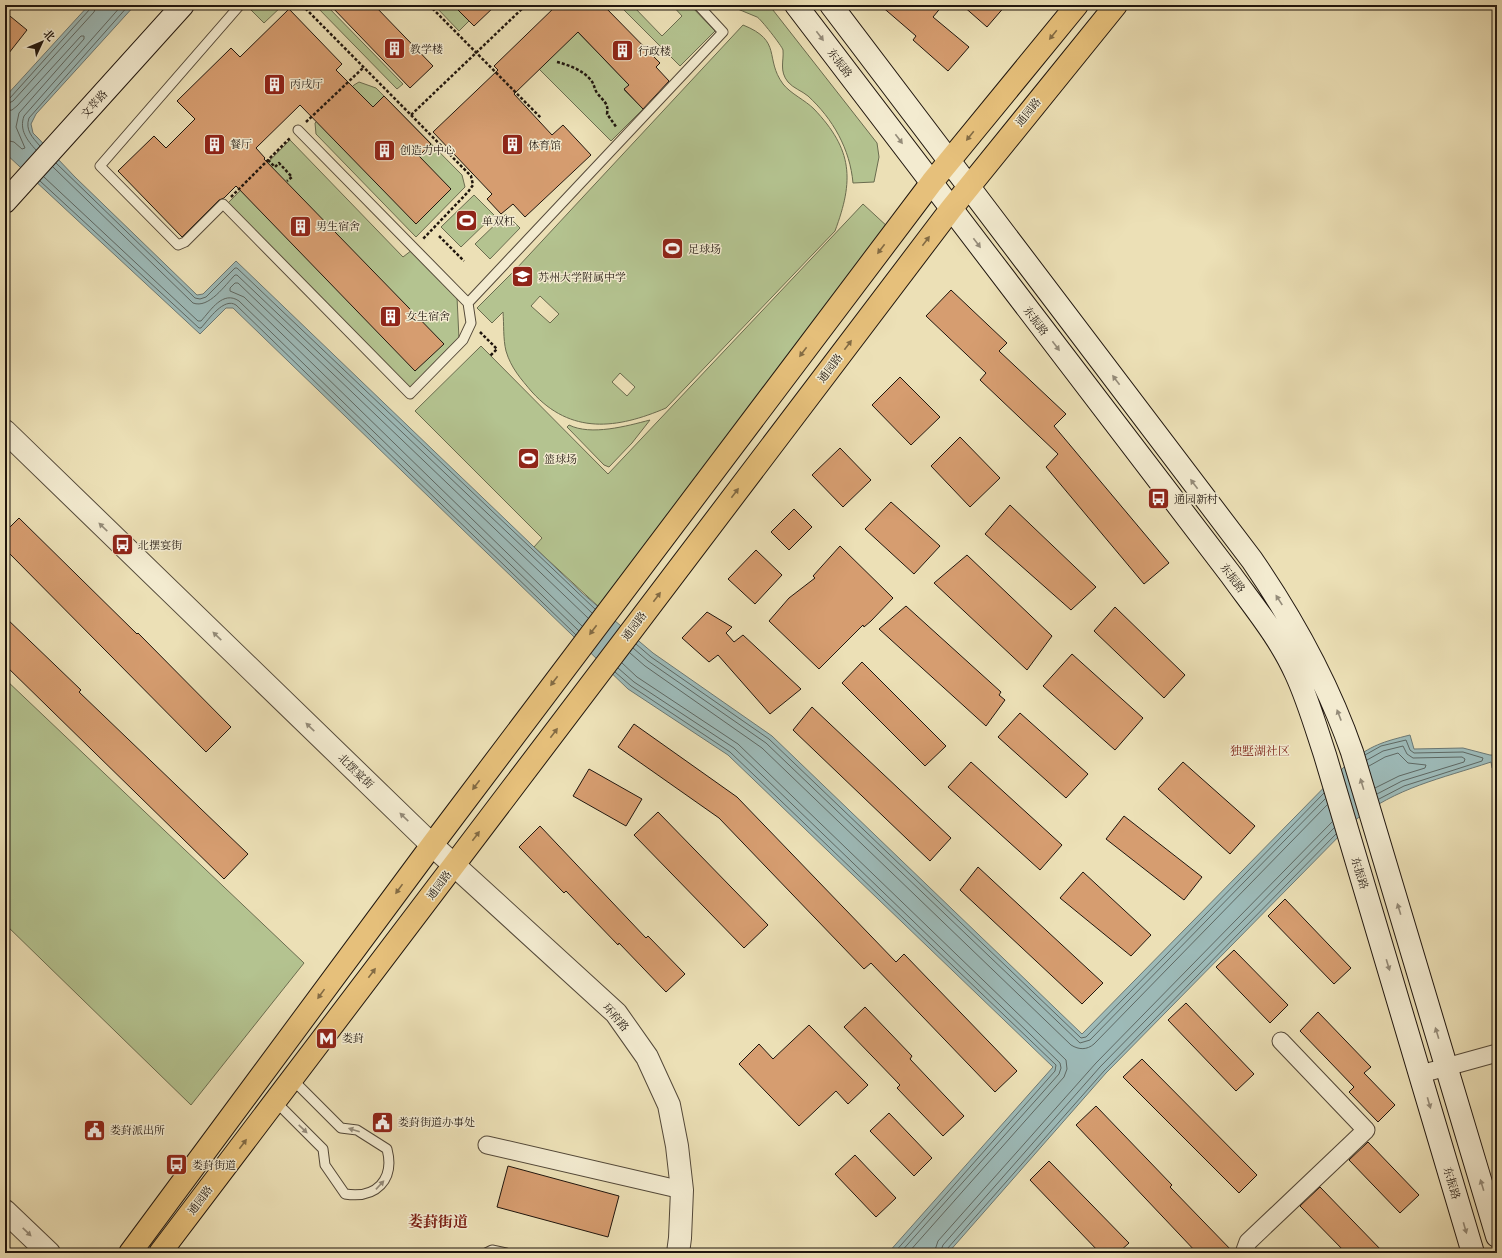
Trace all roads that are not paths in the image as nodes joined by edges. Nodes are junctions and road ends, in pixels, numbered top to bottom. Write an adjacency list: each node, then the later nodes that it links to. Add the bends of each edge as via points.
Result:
1 (183, 5): 12 (main road, 文萃路)
2 (240, 5): 14 (lane, via 100,166 178,244 185,242 224,204 410,394 463,340 471,323)
3 (698, 5): 14 (lane, via 723,32)
4 (796, 5): 10 (main road, 东振路, one-way to 10)
5 (831, 5): 9 (main road)
6 (1077, 5): 9 (main road, one-way to 9)
7 (1116, 5): 11 (main road, 通园路)
8 (298, 130): 14 (lane)
9 (950, 160): 10 (main road); 11 (main road)
10 (932, 182): 13 (main road, 东振路); 16 (main road, one-way to 16)
11 (968, 186): 13 (main road, 通园路); 20 (main road, one-way to 11, via 1339,714 1292,619)
12 (5, 202)
13 (951, 209): 17 (main road, 通园路, one-way to 13); 21 (main road, 东振路, one-way to 21, via 1272,631 1296,674 1331,774)
14 (468, 304)
15 (5, 431): 16 (main road, 北摆宴街, one-way to 15)
16 (432, 844): 17 (main road, 环府路); 29 (main road, one-way to 29)
17 (455, 864): 22 (main road, 通园路, one-way to 17); 25 (main road, 环府路, via 616,1014 647,1057 669,1105)
18 (1281, 1041): 34 (street, via 1366,1130 1248,1242)
19 (1497, 1053): 20 (street)
20 (1447, 1067): 21 (street); 27 (main road, one-way to 20)
21 (1421, 1074): 35 (main road, 东振路, one-way to 35)
22 (292, 1079): 23 (main road, 通园路); 23 (lane, one-way to 22, via 323,1149 325,1165 345,1194 367,1194 377,1189 384,1181 389,1165 387,1149 357,1130 341,1128)
23 (275, 1101): 30 (main road, 通园路, one-way to 23)
24 (487, 1145): 25 (street)
25 (682, 1190): 33 (main road, 环府路)
26 (5, 1211): 28 (main road, one-way to 28)
27 (1497, 1236)
28 (49, 1253)
29 (130, 1253)
30 (160, 1253)
31 (486, 1253): 32 (lane, via 492,1250)
32 (506, 1253)
33 (678, 1253)
34 (1244, 1253)
35 (1473, 1253)

